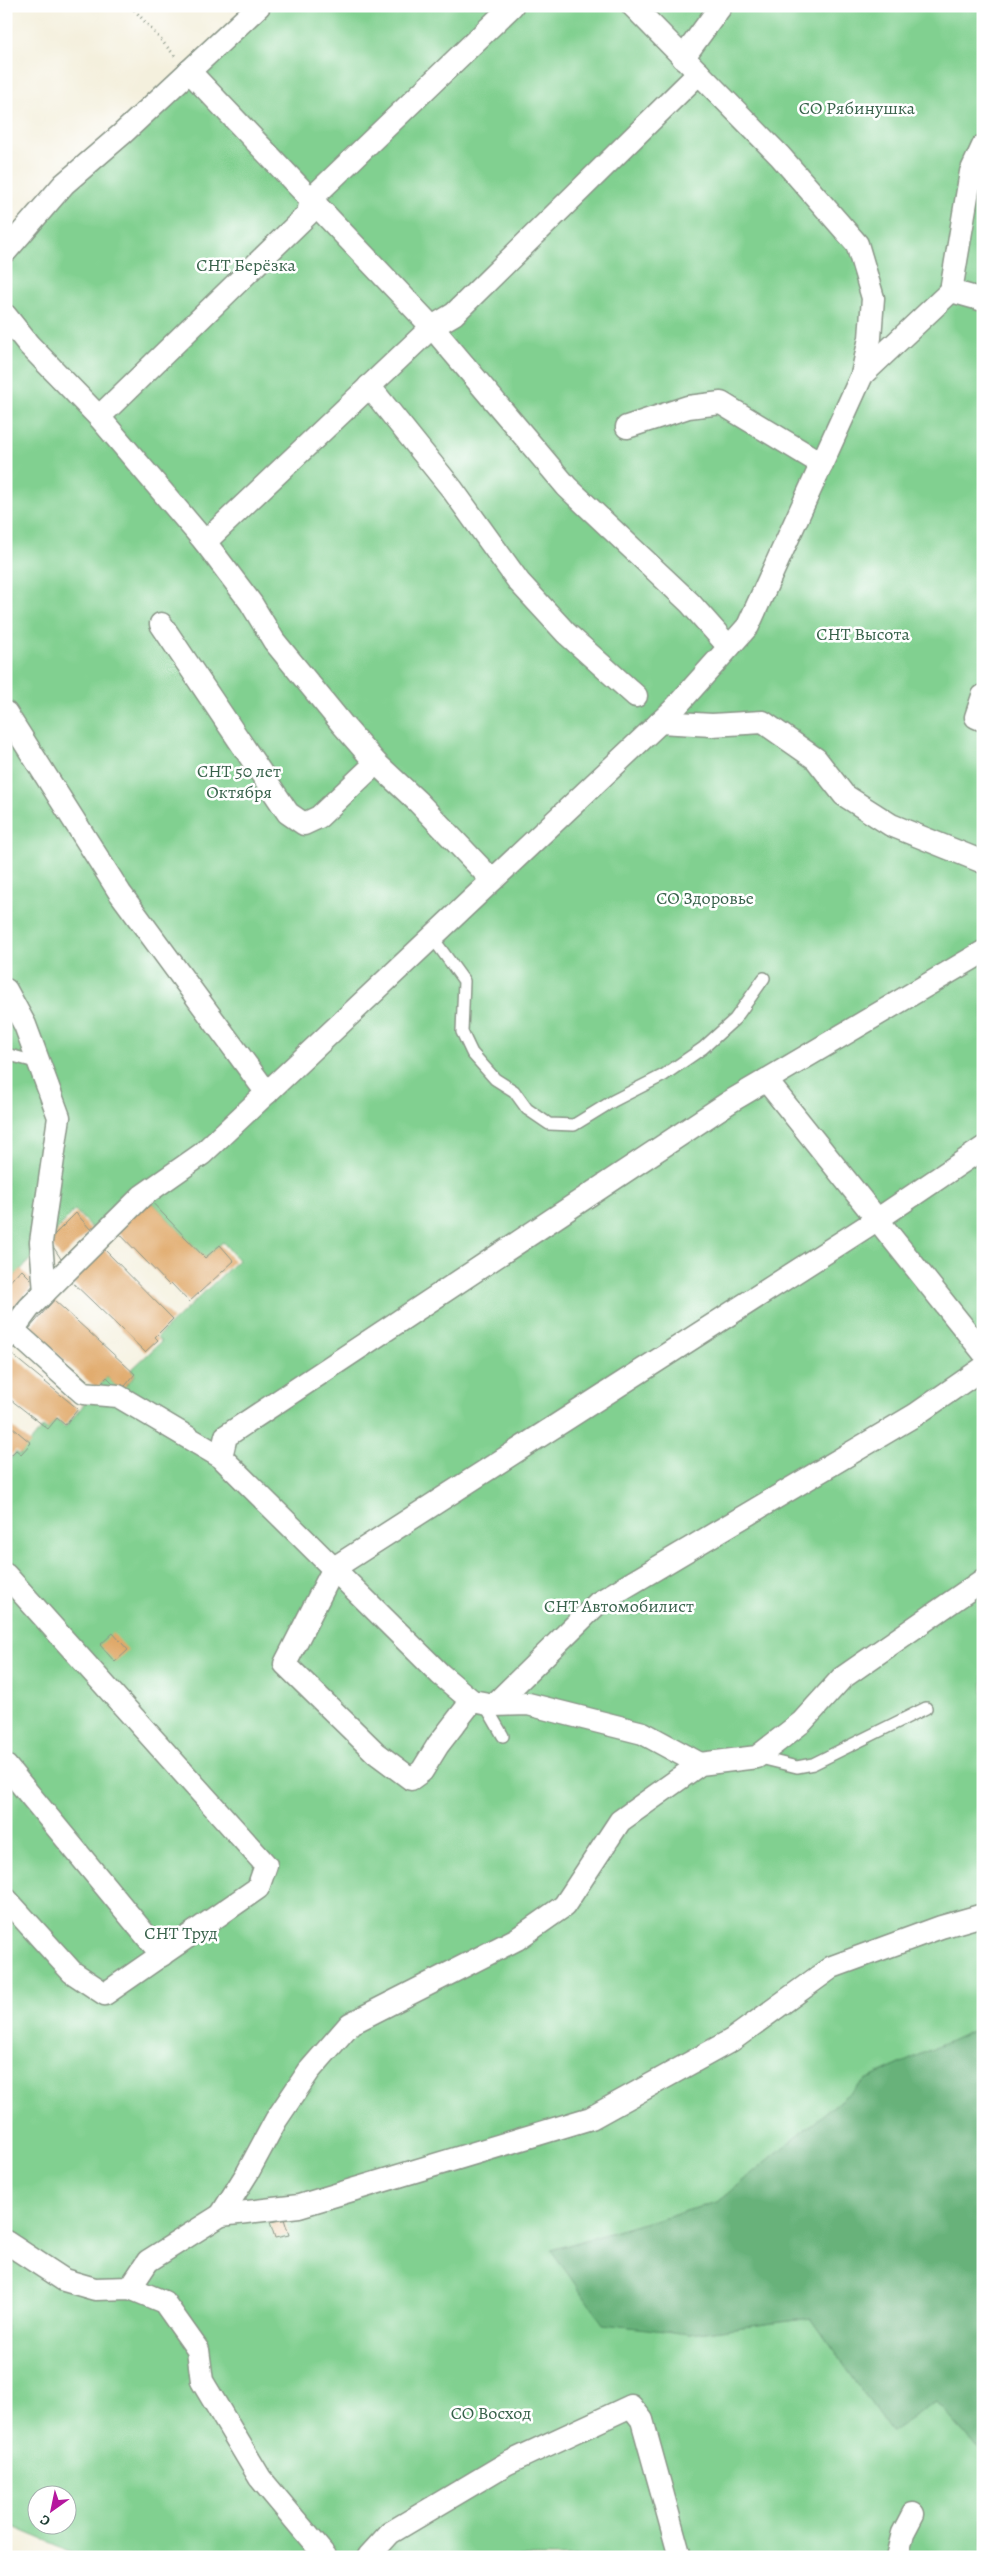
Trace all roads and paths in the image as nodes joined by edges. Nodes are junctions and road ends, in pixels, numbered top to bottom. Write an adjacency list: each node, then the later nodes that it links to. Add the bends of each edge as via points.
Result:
1 (132, 6): 7 (path)
2 (259, 6): 7 (street)
3 (512, 6): 9 (street)
4 (633, 6): 6 (street)
5 (721, 6): 6 (street)
6 (691, 66): 14 (street, via 454,314); 15 (street, via 780,156 857,244 873,298 870,338)
7 (189, 72): 9 (street); 10 (street, via 64,184)
8 (983, 146): 11 (street, via 971,172)
9 (311, 199): 14 (street); 17 (street, via 308,214)
10 (6, 251)
11 (951, 291): 12 (street); 15 (street)
12 (983, 300)
13 (6, 316): 17 (street, via 29,345)
14 (432, 327): 16 (street); 22 (street, via 566,487 690,603)
15 (862, 375): 19 (street)
16 (369, 386): 20 (street); 23 (street, via 452,489 519,582 566,633)
17 (99, 417): 20 (street)
18 (627, 427): 19 (street, via 688,406 721,403)
19 (822, 464): 22 (street, via 748,626)
20 (205, 542): 28 (street, via 251,603 274,641)
21 (160, 624): 28 (street, via 288,813 304,824 319,817)
22 (729, 646): 27 (street)
23 (636, 696)
24 (983, 696): 26 (street, via 976,717)
25 (6, 712): 38 (street, via 120,893)
26 (983, 720)
27 (660, 722): 29 (street, via 712,725 763,722 816,759 844,795 891,824); 30 (street)
28 (376, 763): 30 (street)
29 (983, 862)
30 (492, 880): 31 (street)
31 (432, 937): 33 (lane, via 464,981 462,1032 472,1053 495,1079 514,1091 527,1109 549,1124 574,1125 664,1075 703,1048 735,1019); 38 (street)
32 (983, 952): 37 (street)
33 (764, 978)
34 (6, 990): 36 (street, via 25,1025)
35 (6, 1054): 36 (lane)
36 (39, 1063): 41 (street, via 59,1117 41,1242)
37 (766, 1080): 40 (street); 45 (street, via 226,1436)
38 (267, 1093): 41 (street, via 202,1154 142,1196)
39 (983, 1148): 40 (street)
40 (878, 1219): 43 (street); 46 (street)
41 (45, 1292): 42 (street)
42 (10, 1334): 45 (street, via 83,1393 118,1396)
43 (983, 1352)
44 (983, 1368): 49 (street, via 915,1415 598,1603)
45 (221, 1457): 46 (street)
46 (334, 1568): 49 (street, via 440,1674); 49 (street, via 285,1664 376,1753 411,1779 422,1772 438,1745)
47 (6, 1575): 57 (street, via 266,1865 258,1888)
48 (983, 1580): 52 (street, via 842,1678 802,1722)
49 (483, 1703): 51 (lane); 53 (street, via 528,1704 643,1733)
50 (926, 1708): 52 (lane, via 813,1764 797,1767)
51 (503, 1736)
52 (757, 1757): 53 (street)
53 (700, 1764): 58 (street, via 620,1821 564,1906 518,1939 350,2024 304,2079 276,2120)
54 (6, 1766): 57 (street)
55 (6, 1900): 57 (street, via 72,1972 105,1994)
56 (983, 1915): 58 (street, via 940,1926 832,1966 732,2040 591,2118 299,2206)
57 (162, 1955)
58 (221, 2215): 60 (street, via 148,2261)
59 (6, 2242): 60 (street, via 64,2280 95,2290)
60 (130, 2288): 62 (street, via 164,2302 198,2350 202,2381 260,2478)
61 (913, 2514): 66 (street, via 903,2533)
62 (326, 2557)
63 (369, 2557): 64 (street, via 386,2554); 65 (street, via 390,2533 506,2464 631,2406 642,2420)
64 (387, 2557)
65 (680, 2557)
66 (897, 2557)

